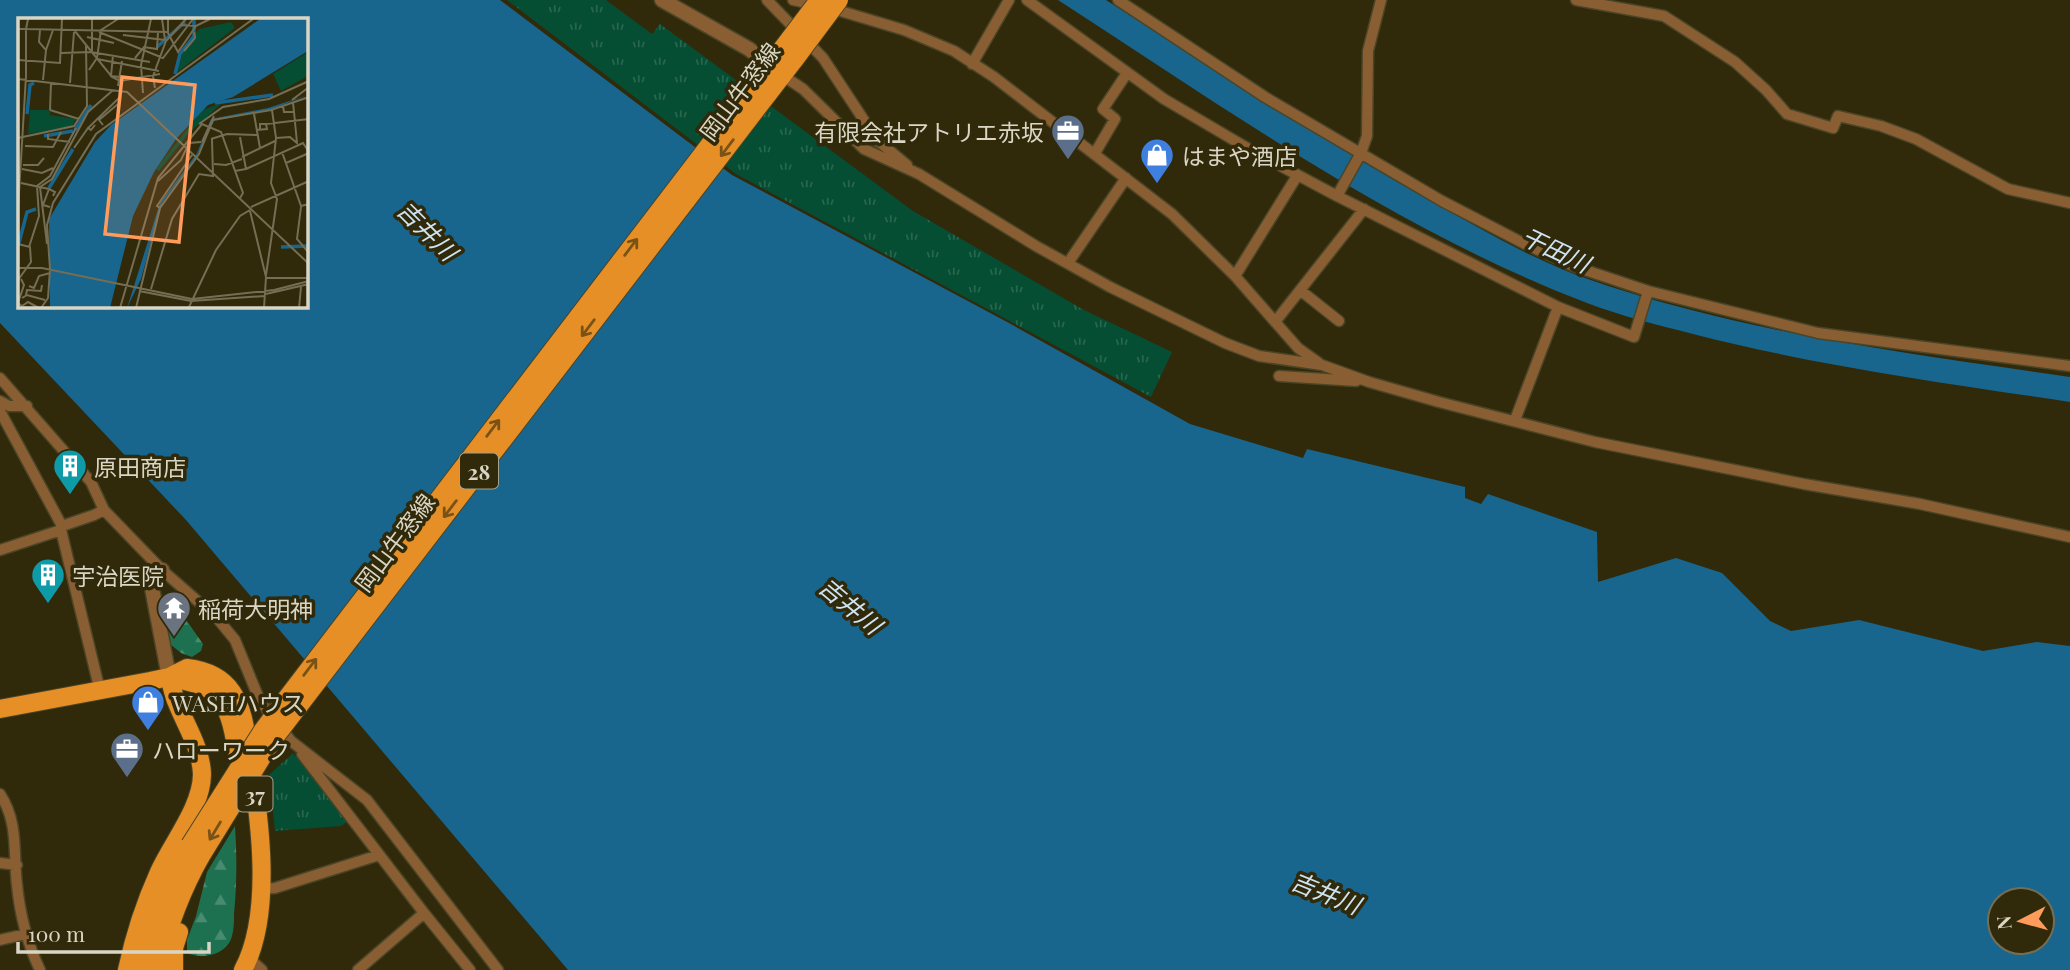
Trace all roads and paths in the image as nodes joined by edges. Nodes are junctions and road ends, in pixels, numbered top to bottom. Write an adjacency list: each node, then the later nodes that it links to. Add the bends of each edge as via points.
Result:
1 (767, 0): 18 (street, via 823,58 877,140)
2 (793, 0): 3 (street)
3 (800, 0): 13 (street, via 904,30 954,51)
4 (819, 0): 12 (main road, 岡山牛窓線 / 28, bridge)
5 (839, 0): 12 (main road, 岡山牛窓線 / 28, bridge)
6 (1009, 0): 13 (street)
7 (1027, 0): 15 (street)
8 (1118, 0): 17 (street)
9 (1381, 0): 17 (street, via 1368,51 1367,136)
10 (1576, 0): 22 (street, via 1664,16 1735,62 1787,114 1833,128 1838,117 1881,126 1916,139 2008,188)
11 (672, 2): 14 (street)
12 (788, 54): 14 (main road, 岡山牛窓線 / 28)
13 (972, 64): 16 (street)
14 (776, 70): 18 (street, via 803,89 864,149); 50 (main road, 岡山牛窓線 / 28, bridge)
15 (1127, 73): 16 (street, via 1103,109 1115,119); 19 (street)
16 (1095, 153): 20 (street)
17 (1359, 156): 21 (street); 27 (street, via 1525,244)
18 (919, 174): 24 (street)
19 (1297, 176): 21 (street); 25 (street)
20 (1126, 178): 24 (street); 25 (street, via 1172,214)
21 (1338, 193): 23 (street)
22 (2070, 203)
23 (1364, 209): 26 (street); 28 (street)
24 (1068, 263): 31 (street, via 1225,343 1259,356)
25 (1235, 276): 30 (street)
26 (1300, 290): 29 (street); 30 (street)
27 (1648, 293): 28 (street, via 1634,337); 32 (street, via 1818,333)
28 (1558, 307): 39 (street)
29 (1339, 321)
30 (1275, 322): 31 (street, via 1298,348)
31 (1322, 365): 35 (street)
32 (2070, 366)
33 (1279, 376): 35 (street)
34 (0, 378): 37 (street)
35 (1369, 382): 39 (street)
36 (0, 401): 37 (street)
37 (27, 407): 40 (street, via 91,482)
38 (2, 418): 41 (street)
39 (1515, 421): 42 (street, via 1595,442)
40 (104, 510): 41 (street); 44 (street)
41 (61, 528): 43 (street); 46 (street)
42 (2070, 537)
43 (0, 550)
44 (162, 570): 45 (street, via 153,582 153,594); 48 (street, via 217,618 234,640 260,701)
45 (169, 677): 46 (main road, 37); 55 (main road, 37, via 187,668 213,675 237,701 256,798); 61 (main road, via 195,742 201,788 158,873); 65 (main road, 37, via 216,694 230,723 242,780 250,890 245,932)
46 (100, 691): 47 (main road, 37)
47 (0, 709)
48 (291, 741): 51 (street); 68 (street, via 368,800)
49 (0, 794): 53 (street, via 11,814)
50 (195, 850): 54 (main road, 岡山牛窓線 / 28); 62 (main road, 岡山牛窓線 / 28, via 176,871)
51 (379, 855): 55 (street); 56 (street)
52 (0, 863): 53 (street)
53 (17, 865): 57 (street)
54 (188, 877): 63 (main road, 岡山牛窓線 / 28); 64 (main road, via 187,909 174,948)
55 (261, 889): 59 (main road, 37)
56 (424, 913): 66 (street); 67 (street)
57 (26, 934): 58 (street); 60 (street)
58 (0, 940)
59 (252, 966)
60 (40, 970)
61 (127, 970)
62 (144, 970)
63 (158, 970)
64 (174, 970)
65 (229, 970)
66 (358, 970)
67 (470, 970)
68 (498, 970)

